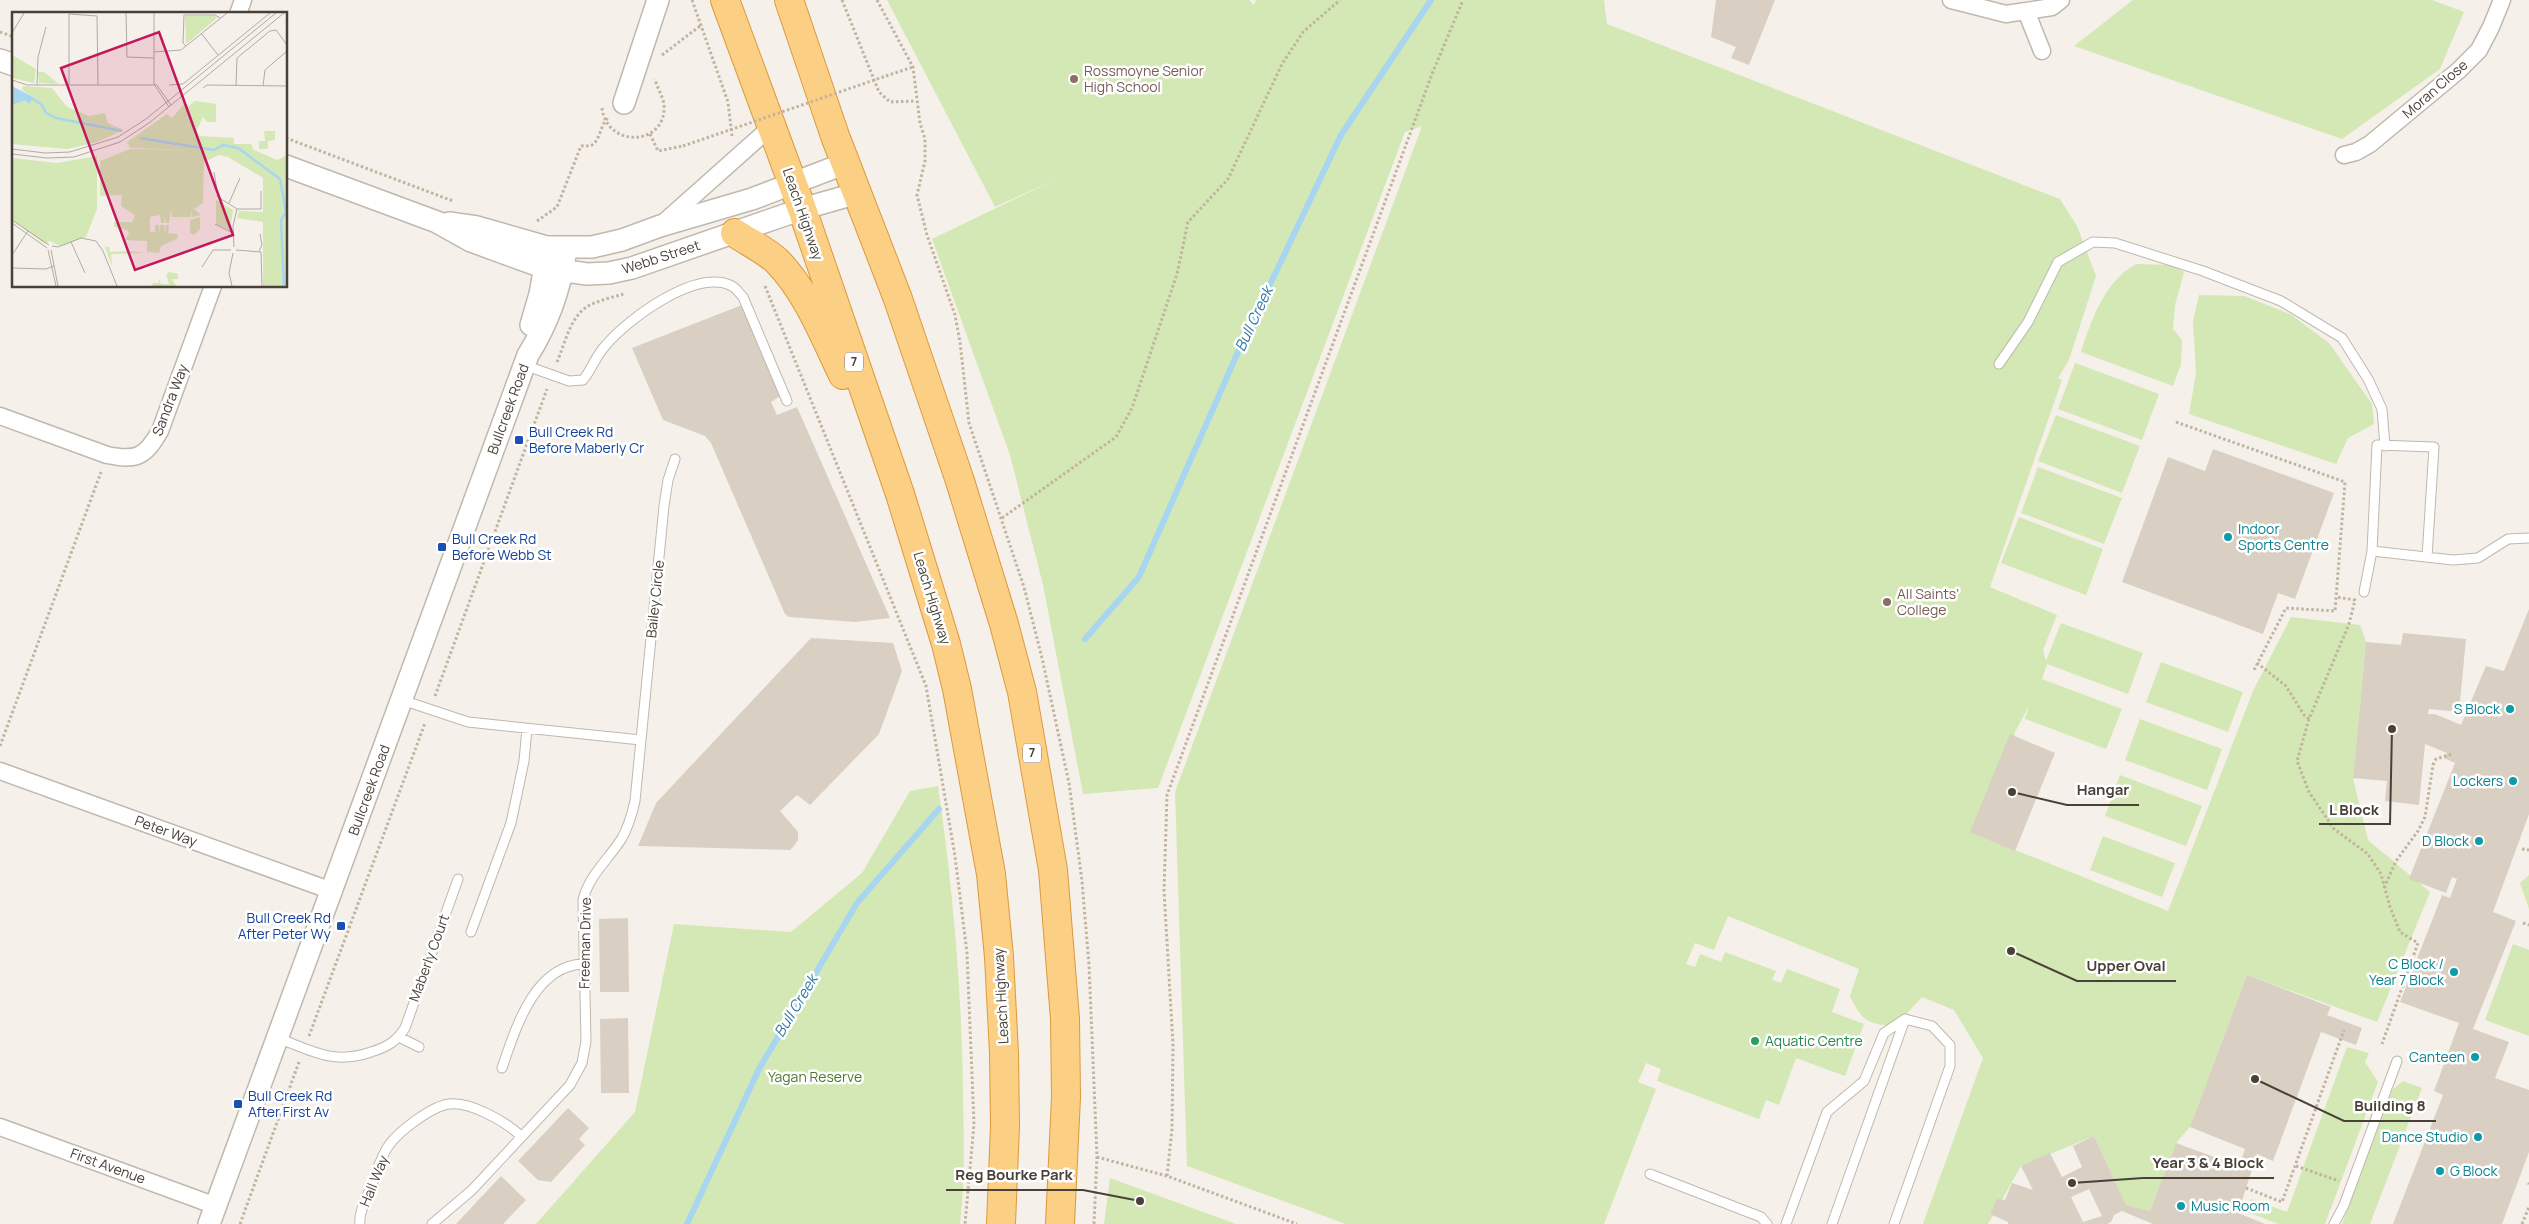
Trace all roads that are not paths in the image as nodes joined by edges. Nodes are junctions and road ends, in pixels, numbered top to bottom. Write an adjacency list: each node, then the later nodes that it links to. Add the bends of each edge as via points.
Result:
1 (243, 0): 9 (street)
2 (658, 0): 13 (street)
3 (725, 0): 14 (highway, Leach Highway / 7)
4 (790, 0): 16 (highway, 7)
5 (1951, 0): 8 (street, via 2006,14)
6 (2061, 0): 8 (street, via 2052,7)
7 (2502, 0): 15 (street, Moran Close, via 2479,50 2458,71 2370,144)
8 (2026, 11): 10 (street)
9 (239, 12)
10 (2042, 51)
11 (0, 60): 12 (street)
12 (12, 64)
13 (624, 103)
14 (772, 126): 18 (highway, Leach Highway / 7); 22 (street, Webb Street)
15 (2344, 154)
16 (846, 163): 18 (street, Webb Street); 19 (highway, 7)
17 (288, 167): 21 (street, Webb Street)
18 (792, 183): 20 (highway, Leach Highway / 7); 22 (street, Webb Street, via 752,199)
19 (858, 193): 20 (street, Webb Street); 59 (highway, 7, via 960,481 1022,692 1053,870 1065,1019 1066,1097)
20 (802, 209): 23 (street, Webb Street); 33 (highway, Leach Highway / 7)
21 (437, 222): 24 (street, Webb Street, via 477,227); 25 (street, Webb Street, via 471,241)
22 (660, 226): 24 (street, Webb Street, via 592,247)
23 (735, 233): 25 (street, Webb Street, via 609,273); 33 (highway, via 775,260 795,283 816,319)
24 (556, 248): 25 (street, Bullcreek Road)
25 (554, 270): 27 (street, Bullcreek Road, via 540,337)
26 (211, 288): 30 (street, Sandra Way, via 160,431 139,457 125,459 107,455)
27 (526, 360): 29 (lane, via 552,376 569,381 583,380 603,348 640,312 703,283 717,282 733,286 742,297); 38 (street, Bullcreek Road)
28 (1999, 364): 31 (lane, via 2028,322 2058,262 2092,242 2115,243 2203,271 2281,301 2342,338 2368,379 2382,409)
29 (787, 401)
30 (0, 416)
31 (2385, 446): 35 (lane, via 2377,445); 36 (lane, via 2434,447)
32 (675, 460): 40 (lane, Bailey Circle, via 664,506)
33 (900, 494): 58 (highway, Leach Highway / 7, via 946,644 992,874 1004,1053)
34 (2529, 538): 36 (lane, via 2508,540 2478,558)
35 (2372, 551): 36 (lane); 37 (lane)
36 (2427, 557)
37 (2364, 592)
38 (402, 700): 39 (lane, via 468,722); 43 (street, Bullcreek Road)
39 (527, 729): 40 (lane); 44 (lane, via 511,823)
40 (641, 740): 45 (lane, Freeman Drive, via 630,821 622,838 586,888 583,900)
41 (0, 771): 43 (street, Peter Way)
42 (458, 878): 47 (lane, Maberly Court, via 412,1001 410,1015)
43 (332, 891): 48 (street, Bullcreek Road)
44 (471, 932)
45 (583, 964): 51 (lane, via 566,968 549,978 534,995 523,1010); 53 (lane, Freeman Drive, via 586,1041 582,1064 570,1085)
46 (1905, 1019): 61 (lane, via 1884,1033 1864,1081 1827,1112); 62 (lane); 63 (lane, via 1932,1026 1944,1038 1950,1045 1950,1066)
47 (399, 1037): 48 (lane, via 390,1045 350,1059 330,1057); 49 (lane)
48 (278, 1038): 55 (street, Bullcreek Road)
49 (419, 1048)
50 (2397, 1061): 64 (lane)
51 (502, 1068)
52 (0, 1126): 55 (street, First Avenue)
53 (522, 1136): 56 (lane, Hall Way, via 496,1116 458,1104 446,1104 427,1113 389,1145); 57 (lane, Freeman Drive, via 472,1190)
54 (1650, 1174): 60 (lane, via 1761,1217)
55 (212, 1215)
56 (359, 1223)
57 (432, 1224)
58 (1001, 1224)
59 (1060, 1224)
60 (1768, 1224)
61 (1786, 1224)
62 (1832, 1224)
63 (1894, 1224)
64 (2334, 1224)

